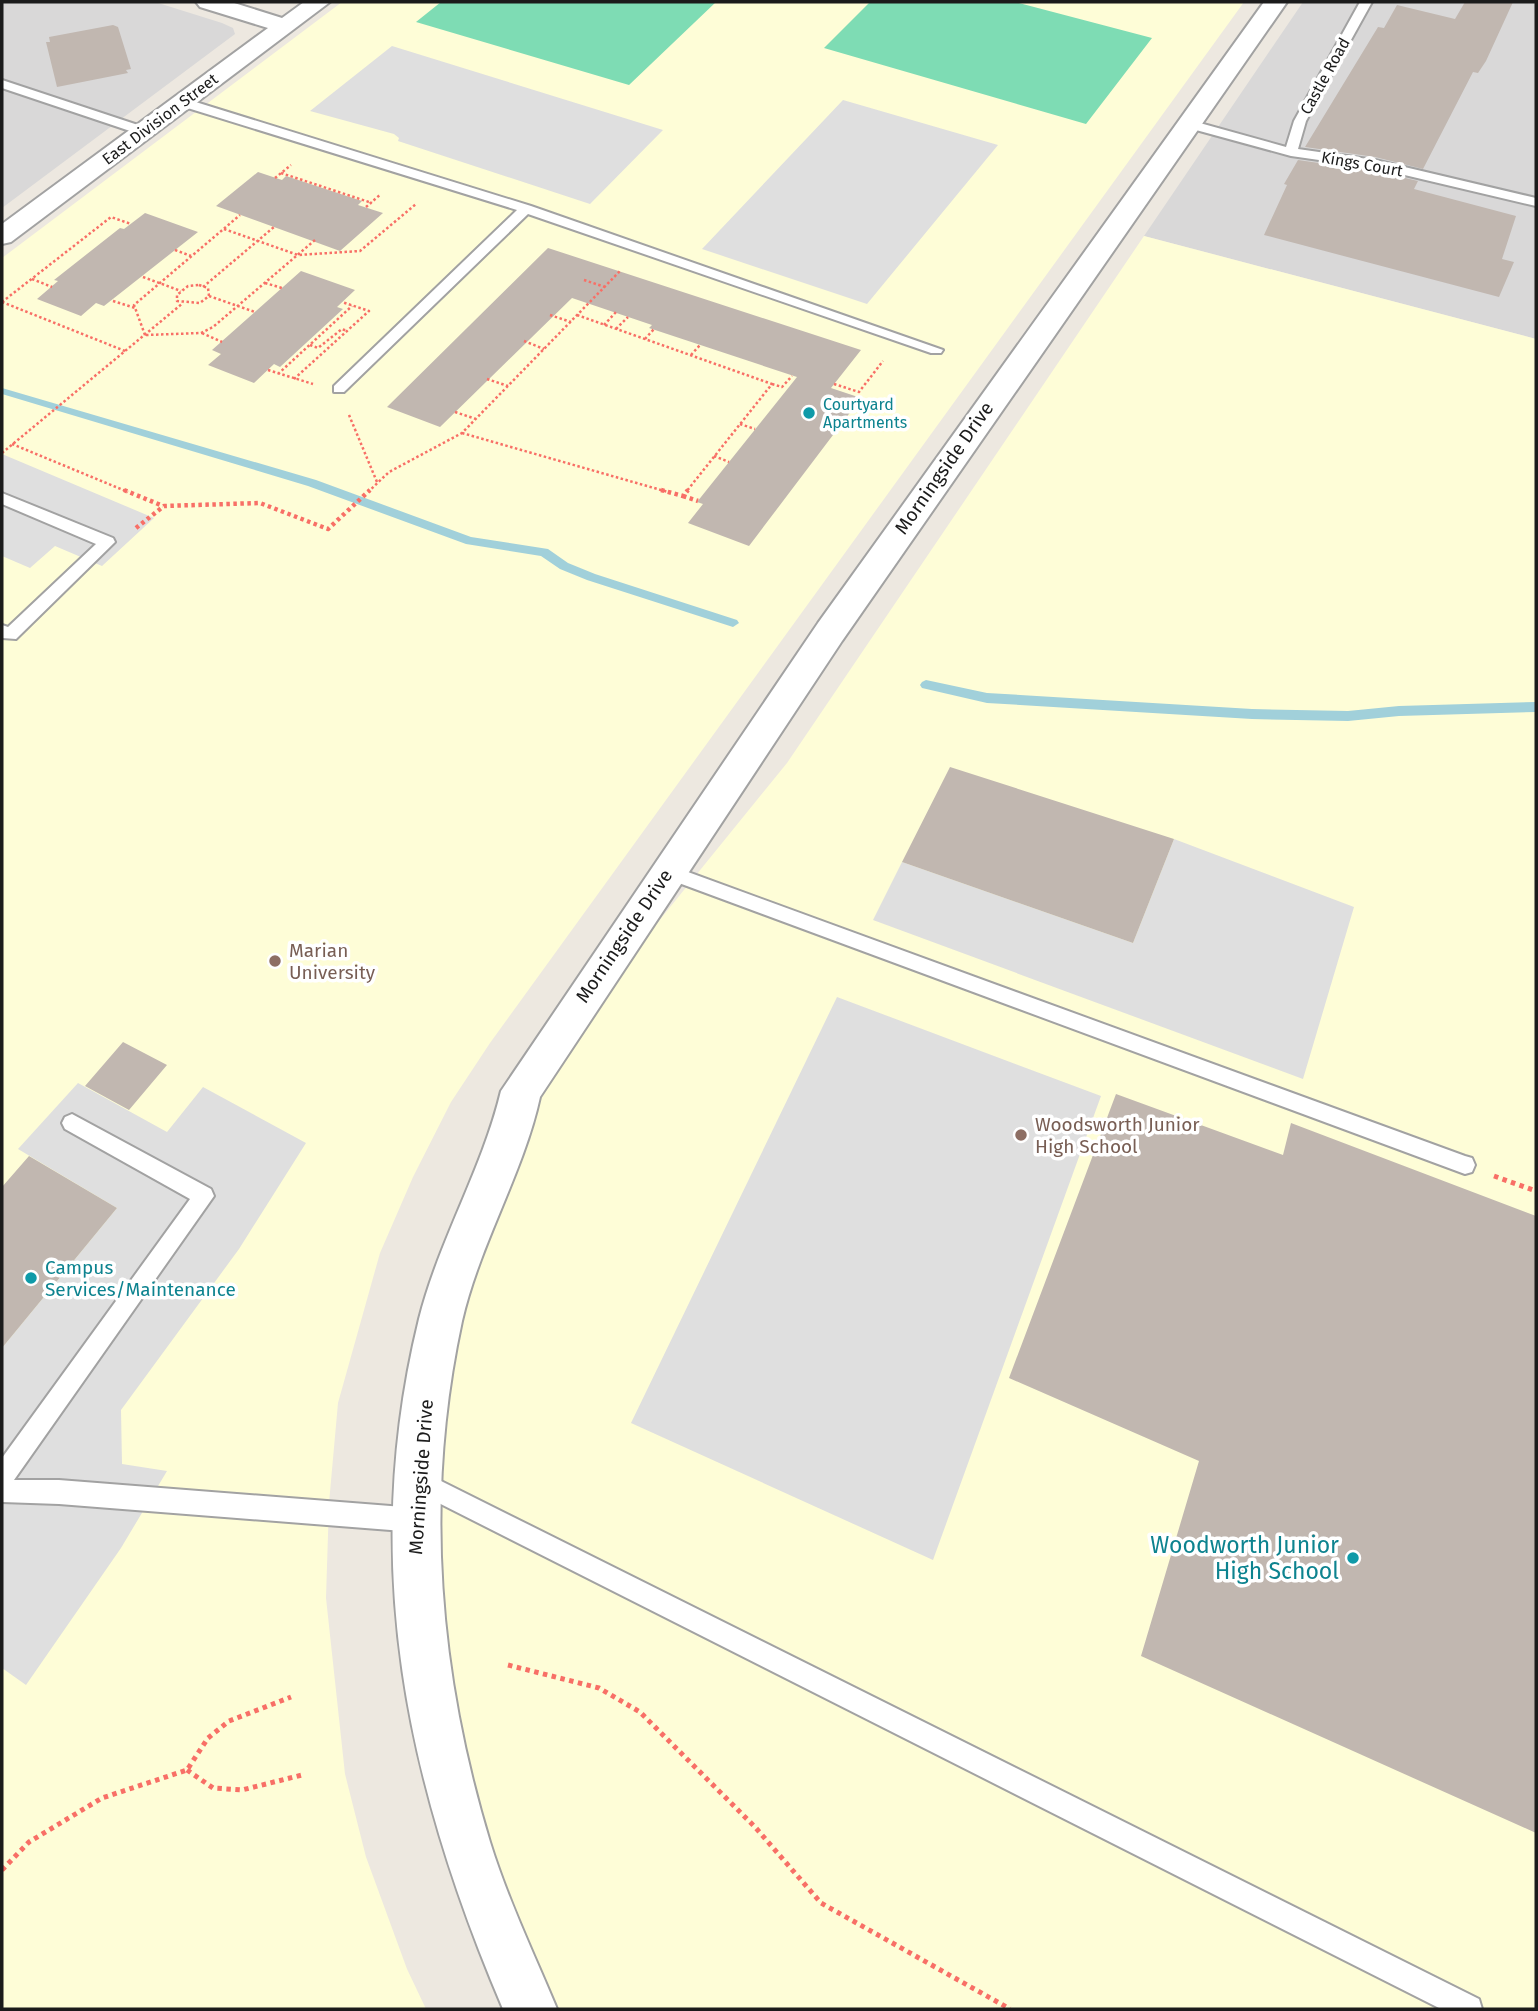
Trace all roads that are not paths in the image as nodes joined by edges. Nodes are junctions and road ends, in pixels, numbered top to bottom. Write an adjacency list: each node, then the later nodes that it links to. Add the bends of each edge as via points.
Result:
1 (208, 2): 5 (street)
2 (318, 2): 5 (street, East Division Street)
3 (1275, 2): 8 (street, Morningside Drive)
4 (1366, 2): 10 (lane, Castle Road, via 1300,121)
5 (285, 26): 7 (street, East Division Street)
6 (2, 84): 9 (lane)
7 (182, 102): 9 (street, East Division Street); 12 (lane)
8 (1189, 124): 10 (lane, Kings Court); 18 (street, Morningside Drive, via 1015,366)
9 (143, 131): 13 (street, East Division Street)
10 (1291, 152): 11 (lane, Kings Court, via 1375,164)
11 (1536, 202)
12 (526, 209): 14 (lane); 15 (lane)
13 (2, 236)
14 (936, 349)
15 (339, 389)
16 (2, 498): 17 (lane, via 107,542 10,635)
17 (2, 631)
18 (666, 871): 20 (lane); 22 (street, Morningside Drive, via 521,1091 508,1144 470,1228 441,1321 423,1414)
19 (72, 1123): 21 (lane, via 204,1196)
20 (1465, 1165)
21 (2, 1478)
22 (417, 1480): 24 (street, Morningside Drive); 26 (lane)
23 (2, 1491): 24 (lane)
24 (416, 1520): 25 (street, Morningside Drive, via 421,1637 443,1764 489,1917)
25 (530, 2009)
26 (1469, 2009)

